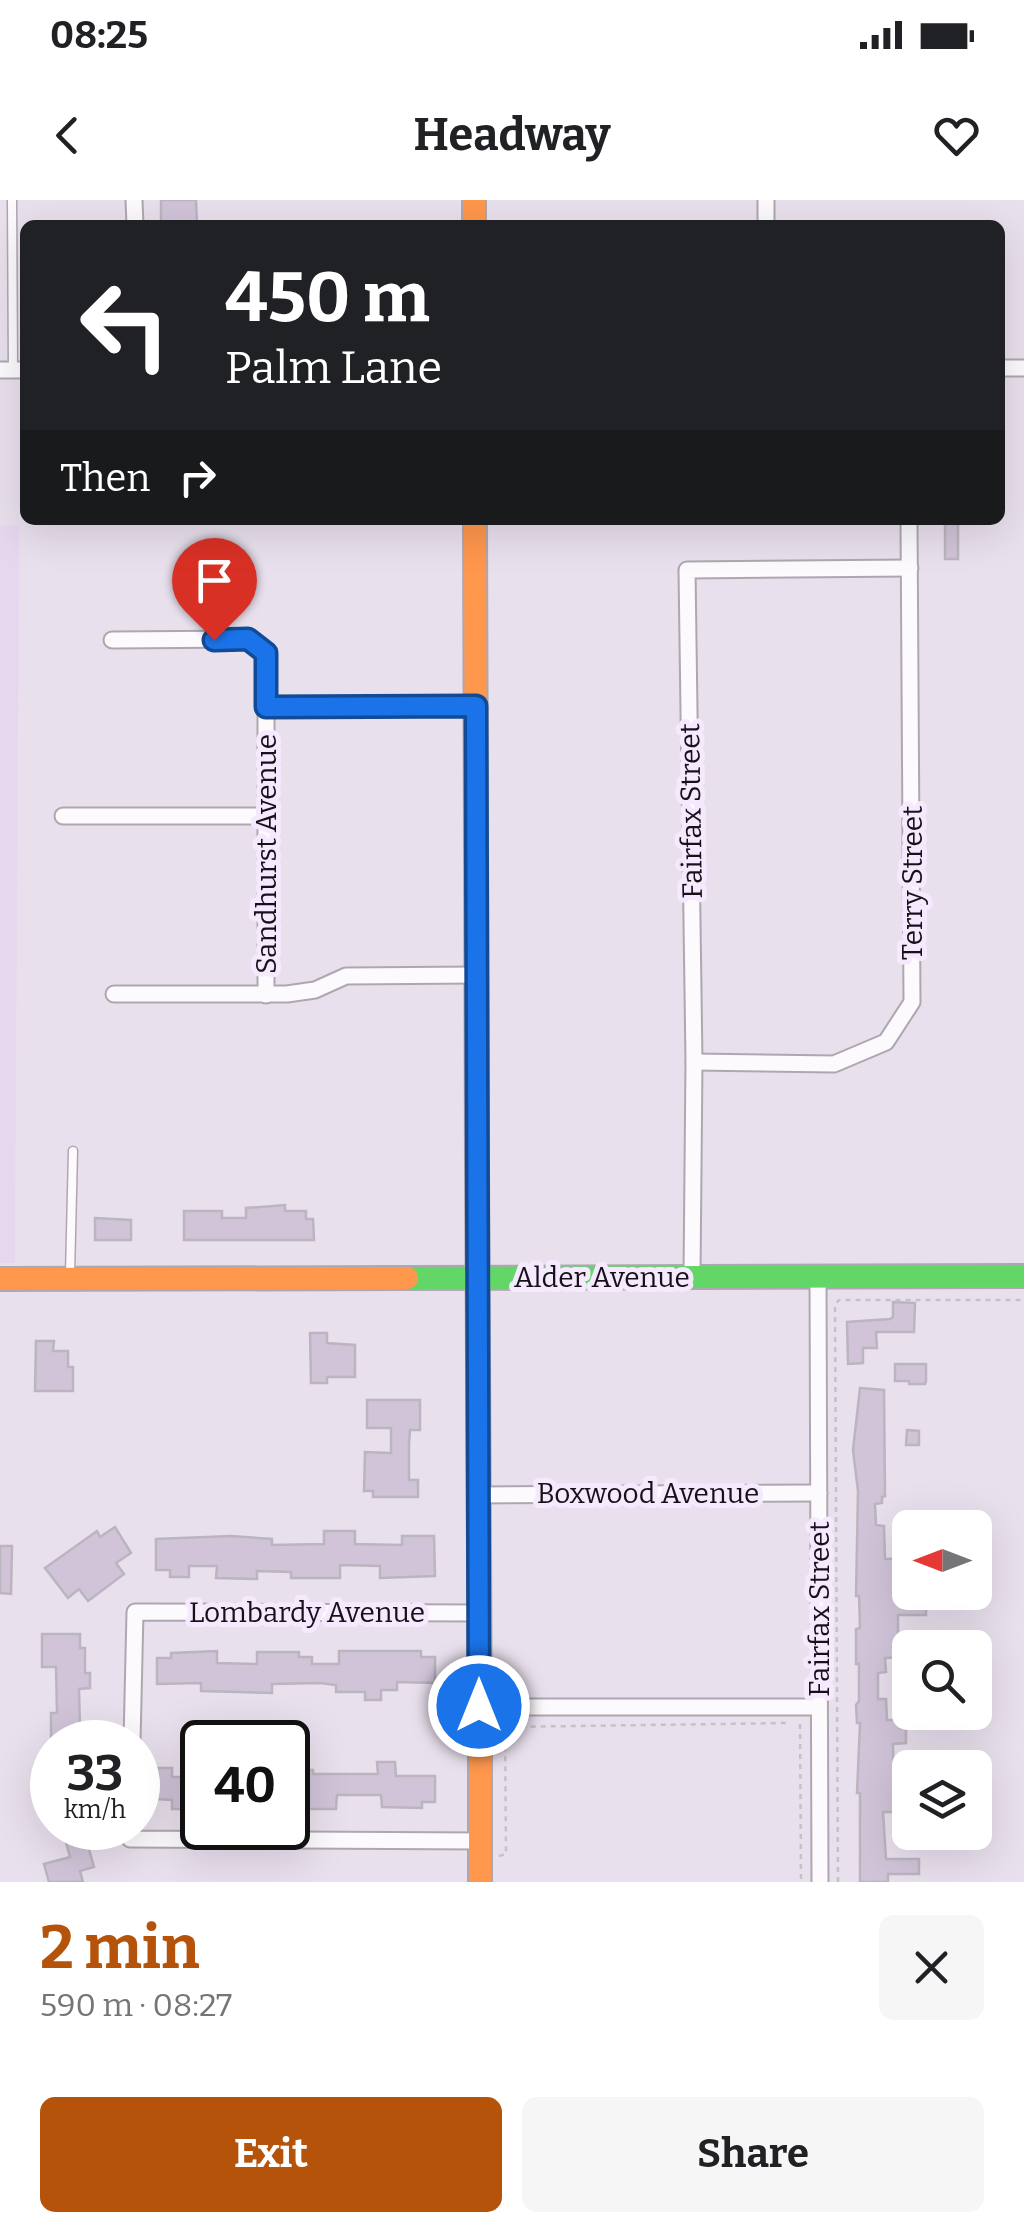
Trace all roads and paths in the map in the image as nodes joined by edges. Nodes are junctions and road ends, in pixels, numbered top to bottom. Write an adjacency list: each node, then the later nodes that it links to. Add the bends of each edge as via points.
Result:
1 (12, 200): 2 (lane)
2 (13, 370)
3 (476, 525): 7 (street)
4 (910, 525): 5 (street, Terry Street)
5 (910, 568): 14 (street, Terry Street, via 912,1002 886,1042 834,1064); 14 (street, Fairfax Street, via 687,570)
6 (112, 640): 8 (street, Sandhurst Avenue, via 248,639 266,653)
7 (476, 706): 8 (street); 11 (street)
8 (266, 707): 10 (street, Sandhurst Avenue)
9 (63, 816): 10 (street)
10 (266, 816): 13 (street, Sandhurst Avenue)
11 (476, 974): 13 (street, via 346,976 316,990); 19 (street)
12 (114, 994): 13 (street)
13 (266, 995)
14 (694, 1062): 16 (street, Fairfax Street)
15 (73, 1151): 20 (lane)
16 (692, 1276): 17 (street, Alder Avenue); 19 (street, Alder Avenue)
17 (818, 1276): 18 (street, Alder Avenue); 23 (street, Fairfax Street)
18 (1024, 1276)
19 (477, 1277): 20 (street, Alder Avenue); 24 (street)
20 (70, 1278): 21 (street, Alder Avenue)
21 (0, 1279)
22 (1024, 1300): 35 (path, via 835,1304)
23 (818, 1493): 24 (street, Boxwood Avenue); 27 (street, Fairfax Street)
24 (478, 1494): 25 (street)
25 (479, 1613): 26 (street); 28 (street, Lombardy Avenue, via 135,1612)
26 (479, 1706): 27 (street); 30 (street)
27 (819, 1707): 34 (street, Fairfax Street)
28 (133, 1720)
29 (160, 1834): 30 (street)
30 (480, 1841): 32 (street)
31 (500, 1869): 33 (path, via 499,1856 506,1854 505,1727 800,1723)
32 (480, 1882)
33 (801, 1882)
34 (820, 1882)
35 (838, 1882)

